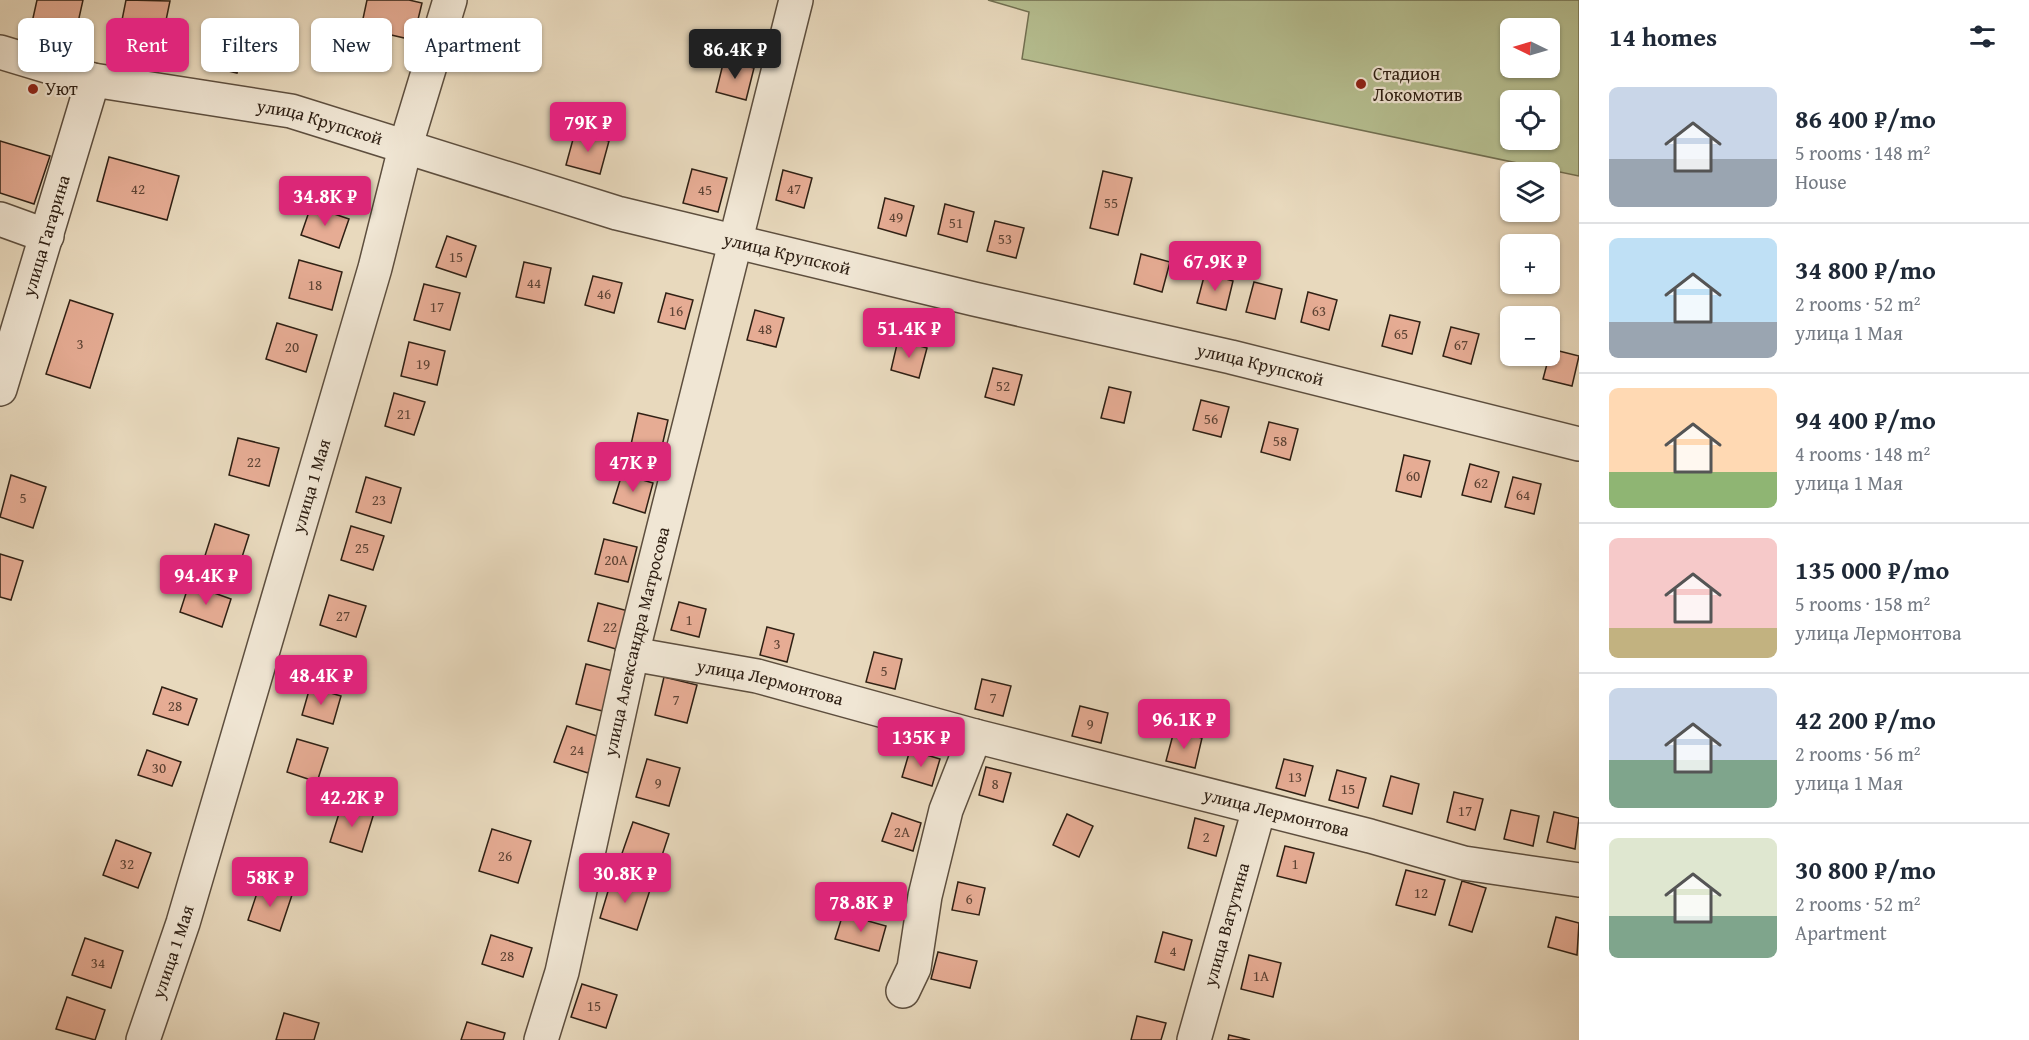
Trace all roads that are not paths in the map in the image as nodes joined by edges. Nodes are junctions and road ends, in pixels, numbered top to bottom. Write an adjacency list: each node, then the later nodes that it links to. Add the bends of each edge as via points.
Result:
1 (450, 0): 5 (street, улица 1 Мая)
2 (796, 0): 8 (street, улица Александра Матросова)
3 (0, 52): 4 (street, улица Крупской)
4 (93, 80): 5 (street, улица Крупской, via 291,111); 7 (street, улица Гагарина)
5 (405, 147): 8 (street, улица Крупской, via 617,213); 16 (street, улица 1 Мая, via 375,268 183,923)
6 (0, 219): 7 (street)
7 (47, 236): 9 (street, улица Гагарина)
8 (735, 242): 10 (street, улица Крупской, via 1231,357); 11 (street, улица Александра Матросова)
9 (0, 389)
10 (1579, 444)
11 (632, 654): 12 (street, улица Лермонтова, via 757,676); 17 (street, улица Александра Матросова, via 562,972)
12 (975, 736): 13 (street, улица Лермонтова); 15 (street, via 946,810 925,896 914,968)
13 (1259, 809): 14 (street, улица Лермонтова, via 1464,862); 18 (street, улица Ватутина)
14 (1579, 880)
15 (903, 991)
16 (143, 1040)
17 (541, 1040)
18 (1194, 1040)

